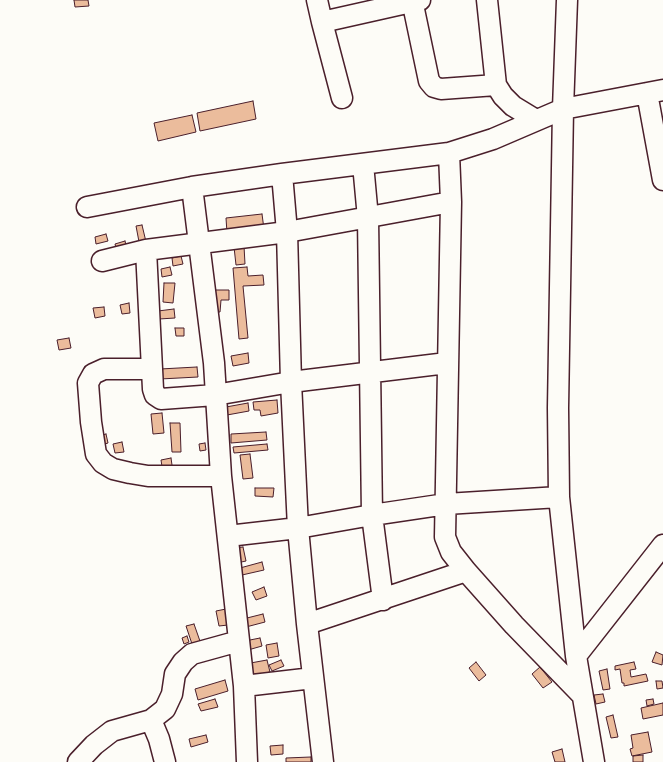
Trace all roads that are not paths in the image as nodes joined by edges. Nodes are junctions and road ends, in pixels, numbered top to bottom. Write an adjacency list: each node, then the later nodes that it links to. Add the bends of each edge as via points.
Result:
1 (318, 0): 5 (street)
2 (487, 0): 6 (street)
3 (566, 0): 9 (street)
4 (415, 1): 5 (street); 6 (street, via 429,81 434,87 440,89)
5 (322, 22): 8 (street)
6 (496, 85): 10 (street, via 513,106)
7 (655, 92): 9 (street); 14 (street)
8 (342, 98)
9 (563, 109): 10 (street); 29 (street, via 558,408)
10 (536, 120): 11 (street, via 493,139)
11 (449, 153): 12 (street); 16 (street)
12 (363, 164): 13 (street); 18 (street)
13 (282, 174): 15 (street); 19 (street)
14 (663, 180)
15 (192, 187): 17 (street); 20 (street)
16 (451, 202): 18 (street); 23 (street)
17 (88, 207)
18 (368, 218): 19 (street); 25 (street)
19 (287, 232): 20 (street); 26 (street)
20 (199, 244): 21 (street); 27 (street, via 214,363)
21 (146, 250): 22 (street); 24 (street)
22 (102, 261)
23 (447, 363): 25 (street); 30 (street)
24 (152, 368): 27 (street, via 153,389 155,395 161,399); 28 (street, via 104,369 93,374 88,383 96,454 103,463 113,469 130,473 148,476)
25 (370, 373): 26 (street); 31 (street)
26 (291, 382): 27 (street); 32 (street)
27 (215, 394): 28 (street)
28 (221, 476): 33 (street)
29 (560, 497): 30 (street); 39 (street)
30 (446, 504): 31 (street); 35 (street, via 445,537 451,552)
31 (372, 515): 32 (street); 36 (street)
32 (298, 528): 33 (street); 37 (street)
33 (228, 536): 38 (street)
34 (663, 545): 39 (street)
35 (466, 572): 36 (street); 42 (street)
36 (382, 600): 37 (street)
37 (307, 624): 40 (street)
38 (239, 641): 41 (street); 43 (street, via 192,654 183,662 175,674 172,694 165,709)
39 (576, 656): 42 (street)
40 (313, 678): 41 (street); 47 (street)
41 (244, 686): 46 (street)
42 (581, 694): 48 (street)
43 (151, 720): 44 (street, via 112,731); 45 (street)
44 (78, 762)
45 (165, 762)
46 (247, 762)
47 (323, 762)
48 (594, 762)

